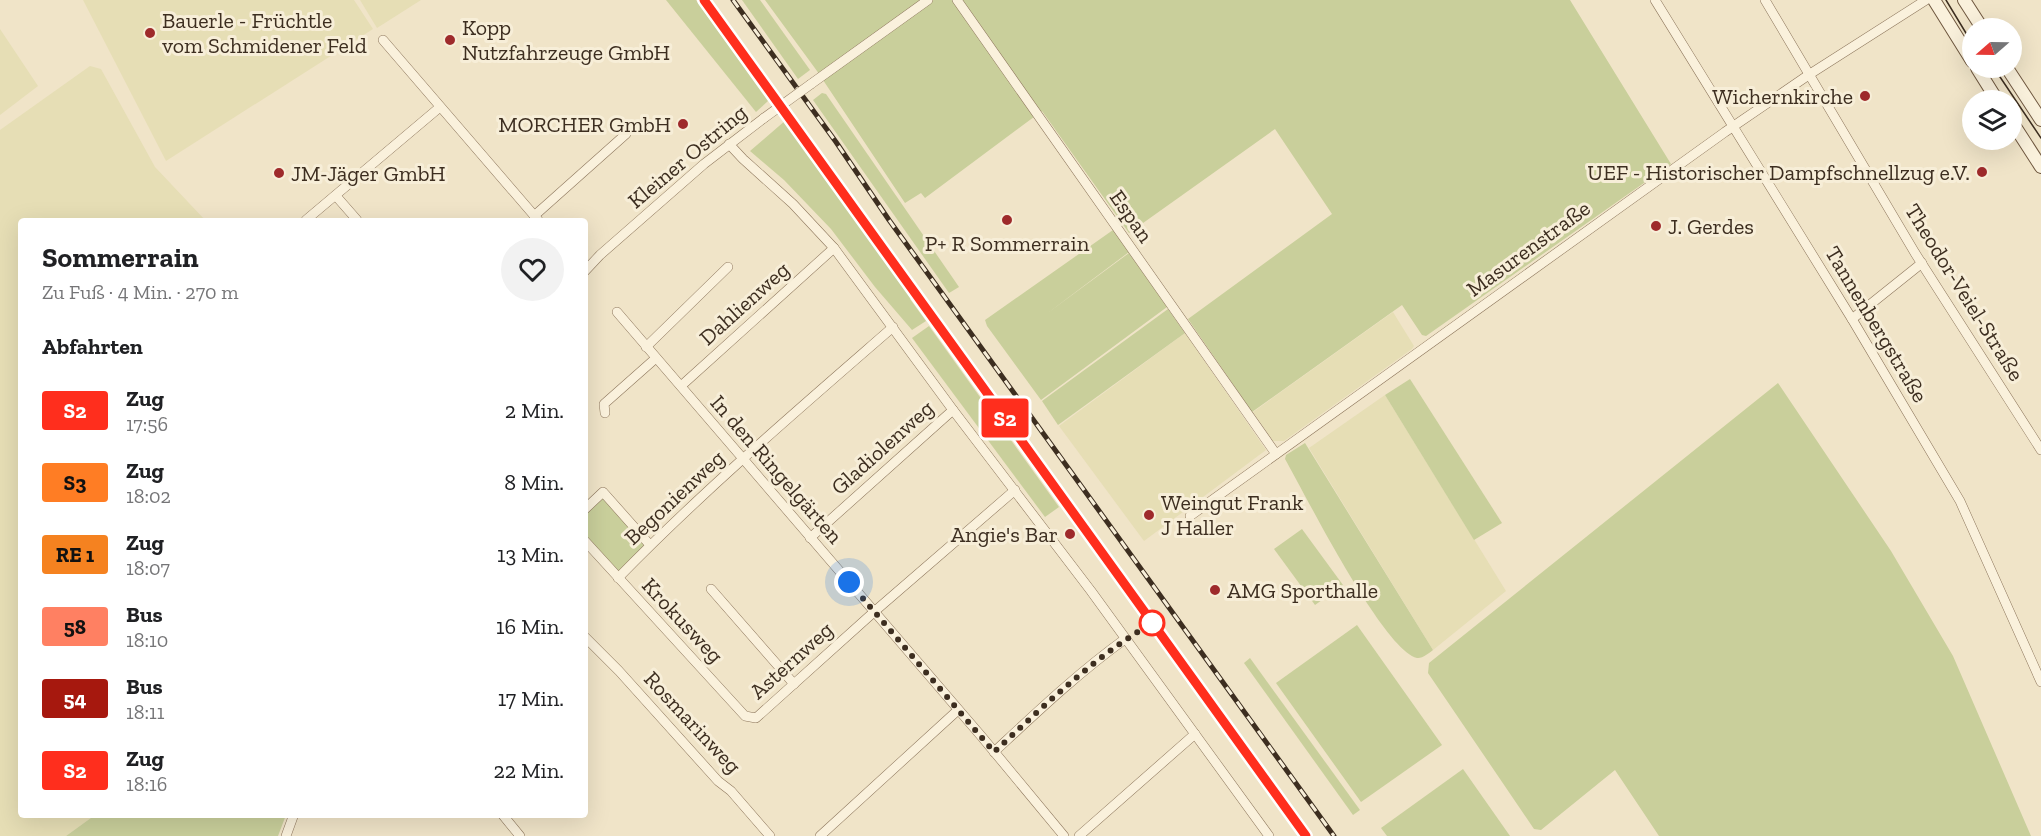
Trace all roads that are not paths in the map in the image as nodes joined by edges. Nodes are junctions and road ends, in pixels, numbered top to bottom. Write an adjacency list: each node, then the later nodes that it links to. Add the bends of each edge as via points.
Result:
1 (928, 0): 18 (street, Kleiner Ostring, bridge)
2 (957, 0): 37 (street, Espan)
3 (1655, 0): 15 (street, Tannenbergstraße)
4 (1765, 0): 11 (street, Theodor-Veiel-Straße)
5 (1926, 0): 11 (street, Masurenstraße)
6 (1934, 0): 10 (main road)
7 (1964, 0): 8 (main road)
8 (1976, 18)
9 (383, 40): 13 (street)
10 (1962, 45)
11 (1810, 74): 15 (street, Masurenstraße); 25 (street, Theodor-Veiel-Straße)
12 (2014, 78): 14 (main road)
13 (440, 107): 20 (street); 23 (street)
14 (2041, 120)
15 (1732, 127): 29 (street, Tannenbergstraße); 37 (street, Masurenstraße)
16 (626, 134): 23 (street)
17 (2022, 138): 19 (main road)
18 (729, 144): 24 (street); 26 (street, Kleiner Ostring)
19 (2041, 168)
20 (336, 196): 21 (street); 22 (street)
21 (308, 218)
22 (355, 218)
23 (536, 218)
24 (834, 248): 30 (street); 33 (street, Dahlienweg)
25 (1922, 263): 29 (street); 36 (street, Theodor-Veiel-Straße)
26 (588, 267)
27 (728, 267): 31 (street)
28 (617, 312): 31 (street, In den Ringelgärten)
29 (1852, 319): 50 (street, Tannenbergstraße, via 1960,501)
30 (893, 327): 34 (street); 38 (street, Begonienweg)
31 (646, 347): 32 (street, In den Ringelgärten)
32 (656, 358): 33 (street, In den Ringelgärten); 35 (street, via 604,404)
33 (681, 386): 38 (street, In den Ringelgärten)
34 (953, 410): 39 (street); 42 (street, Gladiolenweg)
35 (605, 413)
36 (2041, 450)
37 (1276, 454): 41 (street, Masurenstraße)
38 (742, 460): 42 (street, In den Ringelgärten); 44 (street, Begonienweg)
39 (1015, 490): 47 (street, Asternweg); 48 (street)
40 (588, 506): 44 (street, Krokusweg, via 603,492)
41 (1190, 516)
42 (810, 538): 47 (street, In den Ringelgärten)
43 (588, 544): 45 (street, Krokusweg)
44 (650, 545): 45 (street, Begonienweg)
45 (618, 578): 53 (street, Krokusweg, via 745,716)
46 (711, 589): 51 (street)
47 (875, 611): 51 (street, Asternweg); 52 (street, In den Ringelgärten)
48 (1125, 639): 54 (street); 55 (street)
49 (588, 640): 61 (street, Rosmarinweg)
50 (2041, 682)
51 (794, 684): 53 (street, Asternweg)
52 (958, 710): 55 (street, In den Ringelgärten); 62 (street)
53 (756, 718)
54 (1195, 734): 58 (street); 64 (street)
55 (994, 752): 63 (street, In den Ringelgärten)
56 (293, 818): 59 (street)
57 (505, 818): 60 (street)
58 (1265, 834)
59 (286, 836)
60 (520, 836)
61 (770, 836)
62 (820, 836)
63 (1064, 836)
64 (1079, 836)

